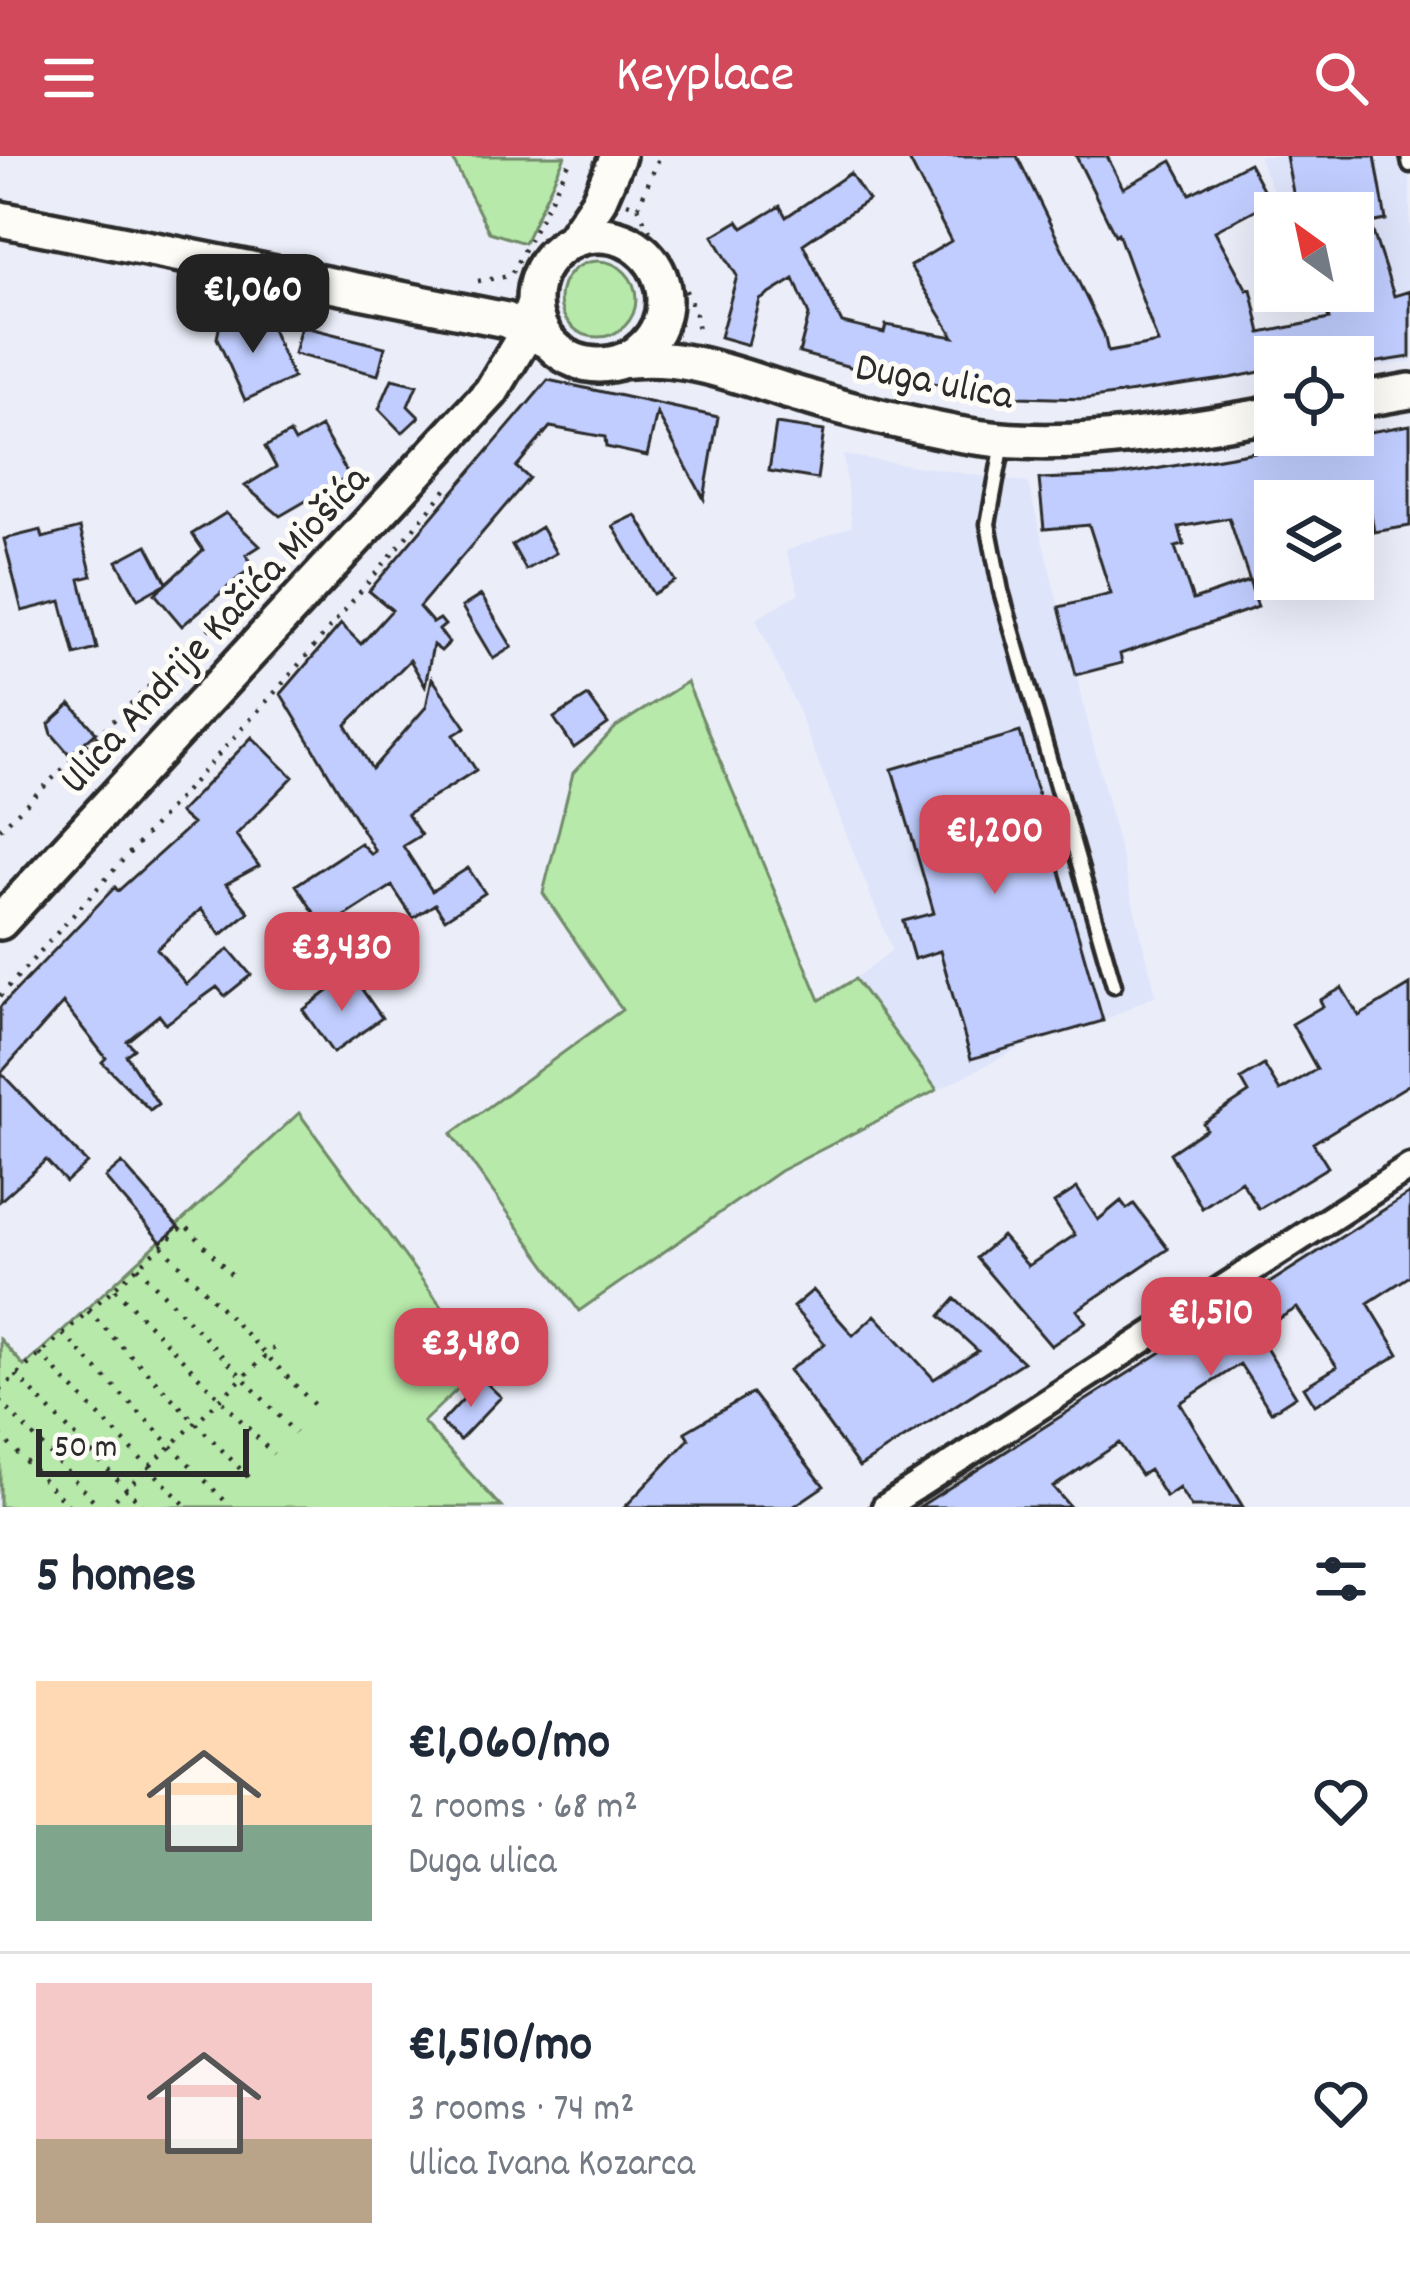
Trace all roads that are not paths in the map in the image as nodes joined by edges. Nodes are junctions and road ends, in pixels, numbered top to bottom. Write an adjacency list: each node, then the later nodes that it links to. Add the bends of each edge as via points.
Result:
1 (1408, 156): 2 (lane)
2 (1410, 165)
3 (0, 219): 8 (main road, Duga ulica)
4 (572, 240): 5 (main road); 5 (main road, Duga ulica, via 618,156 618,200); 6 (main road, Duga ulica)
5 (631, 243): 7 (main road, Duga ulica, via 647,255)
6 (542, 267): 8 (main road, Duga ulica, via 500,298); 9 (main road)
7 (664, 291): 10 (main road, via 655,334); 11 (main road, Duga ulica, via 694,341)
8 (458, 299): 9 (main road, Duga ulica); 12 (main road, via 487,344)
9 (543, 333): 10 (main road, Duga ulica, via 582,364); 12 (main road, Ulica Andrije Kačića Miošića)
10 (621, 362): 11 (main road, Duga ulica, via 665,357)
11 (725, 368): 16 (main road, Duga ulica, via 822,401)
12 (494, 387): 17 (main road, Ulica Andrije Kačića Miošića)
13 (1410, 391): 14 (main road)
14 (1374, 397)
15 (1254, 417): 16 (main road, Duga ulica, via 1158,433)
16 (1003, 442): 18 (lane, via 988,524 1001,591)
17 (0, 922)
18 (1114, 985)
19 (1410, 1167): 20 (street)
20 (885, 1507)

